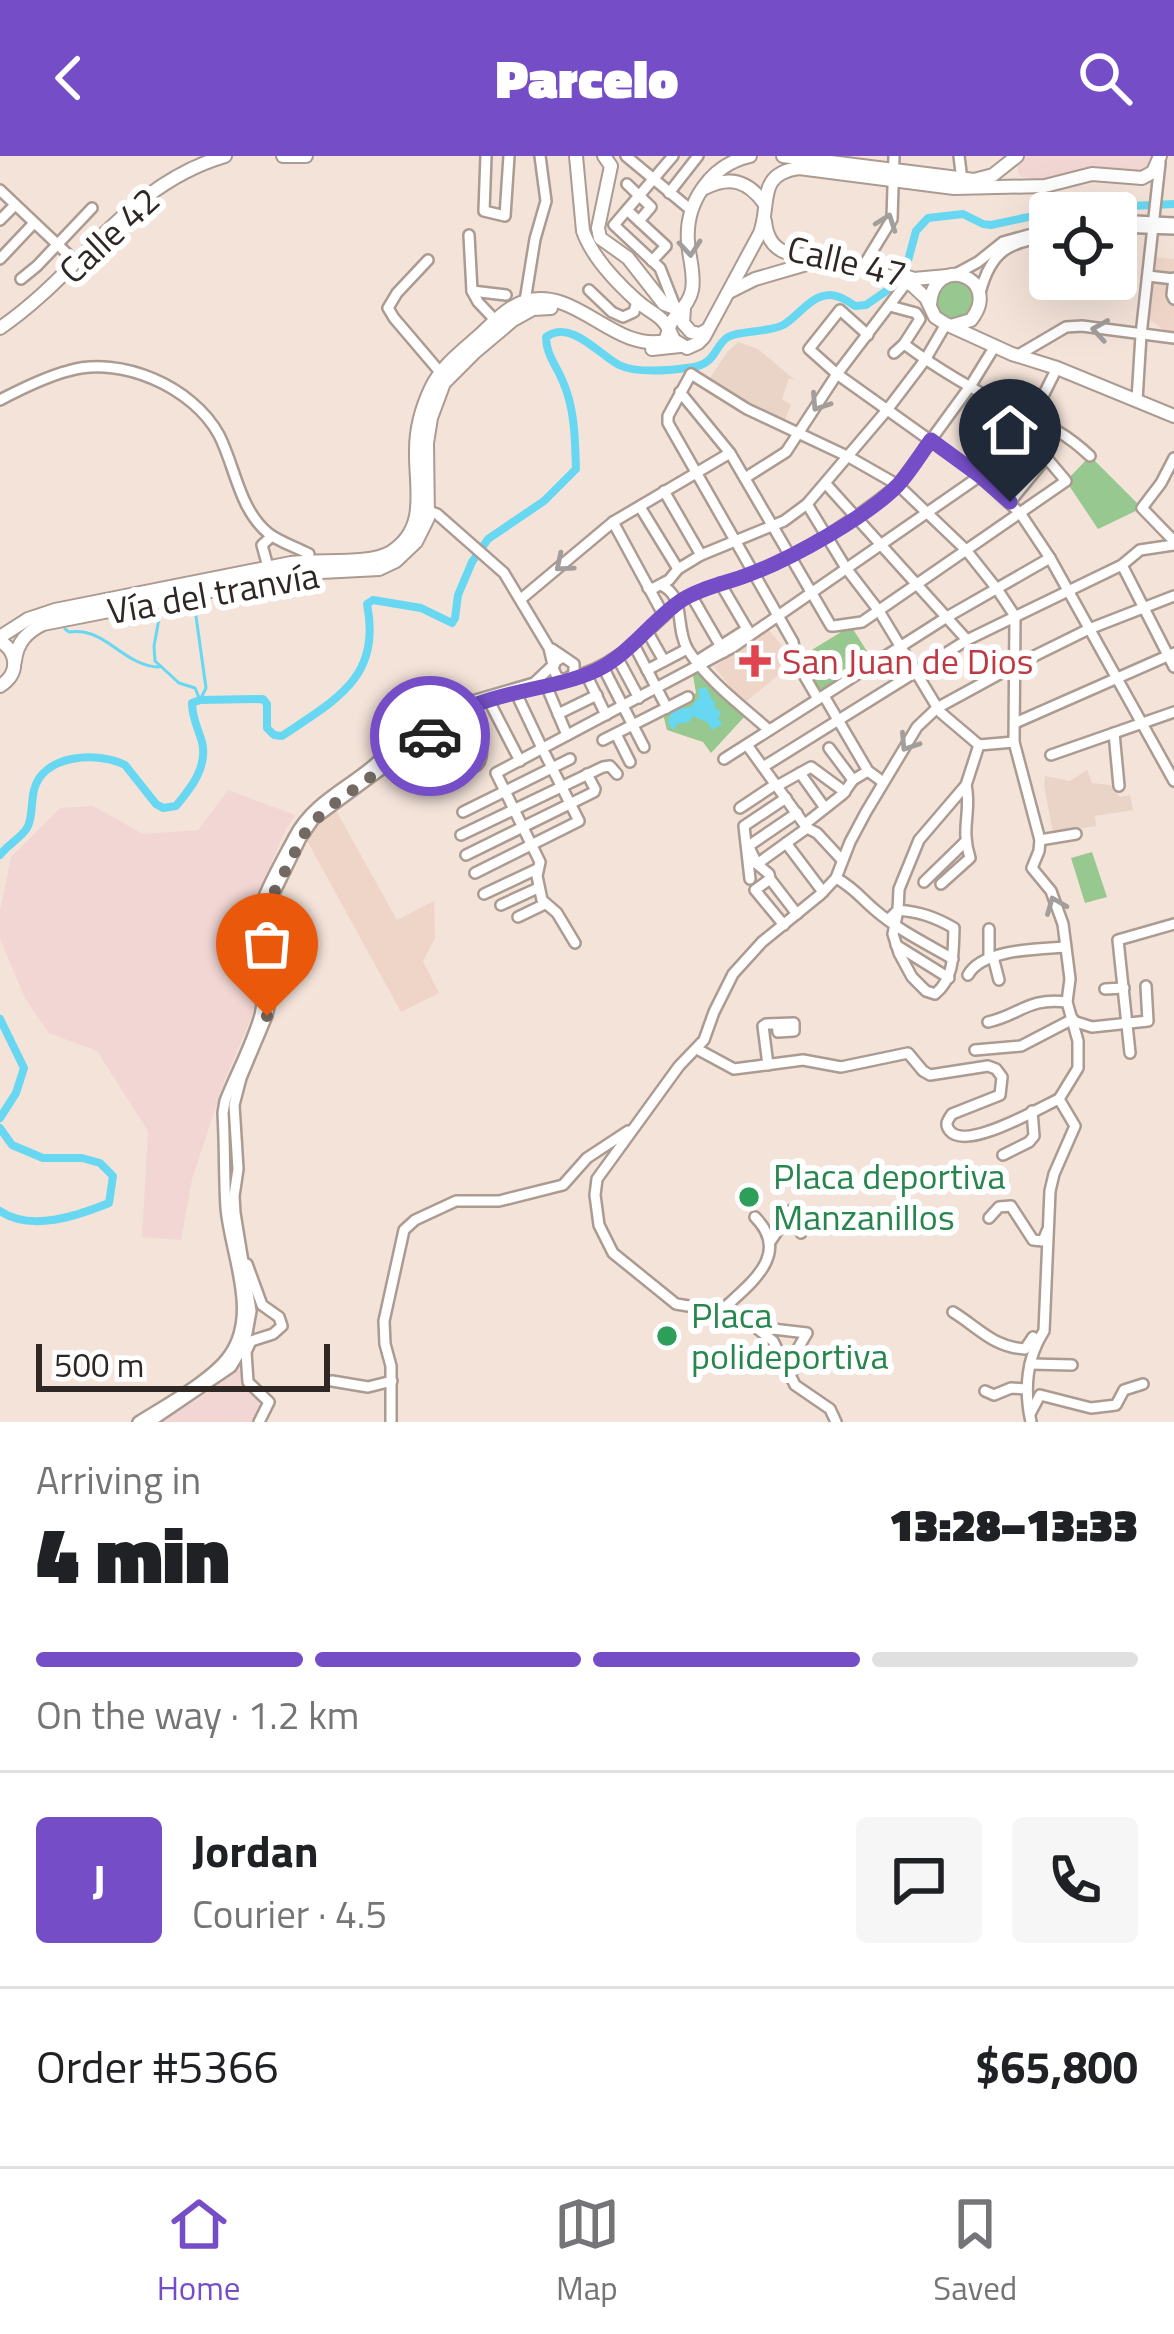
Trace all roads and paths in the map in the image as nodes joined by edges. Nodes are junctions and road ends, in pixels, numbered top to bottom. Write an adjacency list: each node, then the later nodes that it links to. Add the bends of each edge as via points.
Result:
1 (225, 156): 53 (main road, Calle 42, via 170,179)
2 (283, 156): 3 (main road)
3 (306, 156)
4 (486, 156): 20 (street)
5 (509, 156): 21 (street)
6 (540, 156): 66 (street, via 545,208)
7 (577, 156): 67 (main road, via 584,236)
8 (626, 156): 23 (street)
9 (657, 156): 17 (street)
10 (698, 156): 30 (street)
11 (748, 156): 28 (main road)
12 (783, 156): 19 (main road)
13 (958, 156): 24 (street)
14 (1017, 157): 18 (main road); 26 (main road, via 1012,175)
15 (1160, 157): 22 (main road); 29 (street)
16 (610, 158): 71 (main road, via 600,238 659,298)
17 (670, 160): 23 (street)
18 (1001, 162): 24 (main road, via 982,179)
19 (895, 168): 24 (main road); 26 (main road, via 954,188); 32 (main road, via 792,168 772,182); 51 (street, one-way to 19, via 892,219)
20 (485, 173): 21 (street); 21 (street, via 484,211 507,215)
21 (508, 173)
22 (1142, 178): 26 (main road, via 1093,174); 29 (street)
23 (653, 180): 30 (street); 31 (street)
24 (962, 180)
25 (627, 184): 31 (street)
26 (1034, 186)
27 (0, 190): 33 (street)
28 (701, 190): 32 (main road, via 736,181); 36 (main road)
29 (1157, 192): 42 (street)
30 (669, 193): 36 (street)
31 (639, 196): 35 (street); 40 (street, via 651,207)
32 (765, 204): 38 (main road)
33 (15, 205): 37 (street); 39 (street)
34 (92, 208): 48 (street)
35 (627, 210): 40 (street); 47 (street, via 614,225)
36 (691, 210): 71 (main road, one-way to 71, via 693,281)
37 (0, 220)
38 (765, 220): 51 (main road, Calle 47, via 768,238 793,256); 63 (main road)
39 (34, 223): 48 (street); 49 (street)
40 (643, 224): 47 (street); 52 (street, via 666,246)
41 (1137, 224): 42 (street)
42 (1154, 224): 43 (street); 55 (street)
43 (1174, 226)
44 (469, 235): 61 (street)
45 (1029, 237): 56 (street, via 1003,242)
46 (1029, 239): 62 (street, via 1002,250)
47 (632, 243): 52 (street)
48 (57, 245): 53 (street); 58 (street)
49 (0, 259)
50 (428, 260): 82 (street, via 388,308)
51 (867, 260): 54 (main road, Calle 47)
52 (652, 261): 71 (street)
53 (76, 262): 77 (main road, Calle 42)
54 (884, 270): 59 (main road, Calle 47); 63 (main road, Calle 47, via 817,261)
55 (1148, 276): 57 (street); 72 (street)
56 (946, 278): 59 (main road, Calle 47); 62 (main road, via 970,280); 68 (main road)
57 (1174, 278): 65 (street)
58 (21, 279)
59 (906, 280): 68 (main road, Calle 47); 69 (street)
60 (589, 290): 67 (street, via 623,317)
61 (472, 291): 64 (street); 74 (street)
62 (980, 292): 70 (main road)
63 (728, 293): 78 (main road)
64 (506, 296)
65 (1174, 299)
66 (525, 301): 74 (main road); 76 (main road, via 554,301 647,342 665,341)
67 (637, 301): 76 (main road)
68 (928, 301): 73 (main road); 75 (main road)
69 (890, 306): 73 (street, Calle 47); 79 (street)
70 (980, 308): 75 (main road, via 965,324); 83 (main road)
71 (681, 309): 76 (main road); 78 (main road, via 688,330)
72 (1144, 313): 80 (street); 81 (street)
73 (918, 316): 84 (street)
74 (496, 321): 91 (main road)
75 (948, 325): 83 (main road); 89 (street)
76 (670, 326): 85 (main road)
77 (0, 328)
78 (708, 329): 85 (main road)
79 (868, 335): 93 (street); 93 (street, via 840,310 809,350)
80 (1141, 335): 81 (street); 88 (street, one-way to 88, via 1066,327); 98 (street)
81 (1172, 338)
82 (414, 342): 86 (street); 91 (street)
83 (994, 343): 88 (main road); 94 (street)
84 (904, 344): 87 (street); 89 (street)
85 (683, 349): 92 (street); 120 (main road, via 634,347 555,308 513,320 440,393)
86 (404, 352)
87 (894, 353)
88 (1027, 353): 90 (main road)
89 (925, 360): 94 (street); 99 (street)
90 (1057, 368): 98 (main road); 102 (street)
91 (440, 373): 120 (main road, via 417,437)
92 (691, 374): 95 (street); 104 (street)
93 (837, 374): 99 (street); 104 (street, one-way to 104)
94 (970, 385): 100 (street); 105 (street)
95 (680, 392): 106 (street); 111 (street, via 667,420)
96 (1174, 399): 101 (street)
97 (0, 400): 127 (street, via 91,368 122,370 181,393 218,434 256,520)
98 (1137, 400): 101 (main road)
99 (887, 410): 105 (street); 108 (street)
100 (1017, 411): 102 (street); 103 (street)
101 (1168, 413)
102 (1032, 418): 107 (street)
103 (1006, 429): 109 (street); 112 (street)
104 (799, 434): 108 (street); 113 (street)
105 (931, 440): 112 (street); 115 (street)
106 (730, 453): 111 (street); 113 (street)
107 (1090, 456)
108 (849, 457): 114 (street); 115 (street)
109 (1046, 458): 117 (street); 122 (street, via 1066,481)
110 (1174, 458): 129 (street, via 1142,508)
111 (697, 473): 116 (street); 128 (street)
112 (980, 476): 117 (street); 121 (street)
113 (745, 478): 125 (street)
114 (826, 484): 118 (street); 123 (street)
115 (898, 484): 121 (street); 123 (street)
116 (664, 491): 119 (street); 132 (street)
117 (1010, 502): 122 (street)
118 (807, 504): 125 (street); 126 (street)
119 (640, 507): 124 (street); 139 (street)
120 (422, 509): 135 (main road, Vía del tranvía, via 407,538 381,557); 149 (street, via 491,560)
121 (927, 512): 130 (street); 131 (street)
122 (1020, 513): 131 (street); 134 (street)
123 (856, 517): 126 (street); 130 (street)
124 (613, 522): 143 (street); 149 (street, one-way to 149)
125 (771, 525): 128 (street); 133 (street)
126 (826, 535): 133 (street); 138 (street)
127 (272, 536): 135 (street); 137 (street, via 262,545)
128 (734, 540): 132 (street); 140 (street)
129 (1174, 543): 136 (street, via 1140,550)
130 (880, 544): 138 (street); 142 (street)
131 (967, 550): 142 (street); 144 (street)
132 (701, 555): 139 (street)
133 (789, 555): 140 (street); 146 (street)
134 (1050, 558): 144 (street); 145 (street)
135 (308, 562): 137 (main road, Vía del tranvía); 170 (main road, Vía del tranvía, via 43,624 23,638)
136 (1122, 565): 145 (street); 151 (street)
137 (268, 567): 160 (main road, Vía del tranvía, via 41,613)
138 (845, 568): 146 (street); 152 (street)
139 (679, 569): 143 (street)
140 (753, 573): 141 (street); 154 (street)
141 (720, 584): 147 (street); 159 (street)
142 (917, 584): 152 (street); 156 (street)
143 (654, 589): 150 (street, via 673,592); 153 (street)
144 (997, 589): 155 (street); 156 (street)
145 (1067, 591): 155 (street); 157 (street)
146 (811, 592): 152 (street, via 834,626 859,624); 154 (street)
147 (692, 595): 150 (street); 166 (street)
148 (1174, 596): 151 (street)
149 (521, 599): 163 (street)
150 (679, 602): 153 (street)
151 (1145, 608): 157 (street); 167 (street)
152 (879, 611): 164 (street)
153 (670, 615): 158 (street); 165 (street)
154 (777, 616): 159 (street); 189 (street)
155 (1015, 616): 161 (street); 175 (street)
156 (946, 617): 161 (street); 164 (street)
157 (1089, 629): 175 (street); 180 (street)
158 (647, 631): 162 (street); 171 (street)
159 (748, 632): 166 (street)
160 (0, 639): 170 (main road)
161 (967, 640): 179 (street)
162 (633, 643): 169 (street); 178 (street)
163 (549, 648): 168 (street); 174 (street)
164 (902, 648): 179 (street); 189 (street)
165 (687, 649): 171 (street); 172 (street)
166 (723, 649): 172 (street)
167 (1171, 654): 176 (street); 180 (street)
168 (563, 657): 173 (street); 174 (street)
169 (617, 657): 177 (street); 188 (street)
170 (15, 661): 183 (main road, Vía del tranvía)
171 (664, 662): 178 (street)
172 (699, 663): 184 (street); 203 (street)
173 (574, 664): 177 (street); 181 (street)
174 (553, 665): 181 (street, via 555,675); 199 (street, via 534,683)
175 (1014, 666): 194 (street); 200 (street)
176 (1174, 667)
177 (596, 670): 181 (street); 186 (street); 192 (street)
178 (647, 670): 184 (street)
179 (916, 672): 194 (street); 198 (street)
180 (1116, 676): 200 (street); 202 (street)
181 (568, 678): 182 (street)
182 (546, 685): 185 (street); 196 (street)
183 (0, 686)
184 (656, 688): 188 (street); 193 (street)
185 (516, 693): 190 (street); 215 (street)
186 (597, 695): 196 (street); 197 (street)
187 (688, 697): 193 (street)
188 (639, 698): 192 (street)
189 (821, 698): 198 (street); 203 (street)
190 (489, 700): 191 (street); 220 (street)
191 (472, 706): 207 (street); 207 (street, via 482,748 475,767 456,766 443,736)
192 (623, 707): 197 (street); 201 (street)
193 (667, 708): 201 (street)
194 (937, 708): 212 (street); 230 (street, one-way to 230)
195 (1174, 712): 202 (street)
196 (558, 714): 208 (street)
197 (606, 716): 208 (street)
198 (839, 719): 223 (street); 226 (street)
199 (411, 723): 205 (street); 207 (street)
200 (1015, 723): 210 (street)
201 (633, 725): 206 (street); 213 (street)
202 (1142, 725): 204 (street); 221 (street)
203 (769, 730): 211 (street)
204 (1114, 733): 217 (street); 235 (street)
205 (399, 734): 216 (street); 304 (street, via 386,757 302,823 262,903 253,942 260,1015 225,1102)
206 (616, 734): 209 (street); 222 (street)
207 (431, 735): 216 (street)
208 (567, 735): 215 (street)
209 (603, 740)
210 (1014, 742): 212 (street); 250 (street)
211 (747, 745): 219 (street); 223 (street)
212 (979, 745): 233 (street)
213 (644, 747)
214 (829, 748): 229 (street)
215 (544, 751): 220 (street); 224 (street)
216 (412, 752): 305 (street, via 314,819 268,904 260,940 271,997 236,1091)
217 (1051, 755)
218 (570, 759): 224 (street)
219 (724, 759)
220 (520, 761): 236 (street, via 496,773)
221 (1169, 761): 231 (street)
222 (631, 762)
223 (763, 767): 232 (street)
224 (552, 768): 234 (street); 236 (street)
225 (615, 771): 228 (street)
226 (868, 771): 229 (street); 230 (street)
227 (800, 773): 232 (street); 237 (street, via 812,767); 241 (street)
228 (587, 774): 234 (street); 239 (street, via 595,789)
229 (853, 780): 237 (street)
230 (883, 782): 256 (street)
231 (1174, 782)
232 (777, 785): 238 (street); 240 (street)
233 (966, 785): 251 (street); 271 (street, via 919,840 898,889)
234 (562, 786): 239 (street); 242 (street)
235 (1119, 786)
236 (504, 791): 242 (street); 243 (street)
237 (845, 792): 241 (street)
238 (786, 798): 244 (street); 254 (street, via 744,826)
239 (571, 804): 246 (street); 253 (street, via 578,822)
240 (740, 808)
241 (826, 808): 245 (street)
242 (514, 809): 246 (street); 249 (street)
243 (463, 812)
244 (797, 813): 245 (street); 247 (street)
245 (806, 826): 252 (street); 256 (street)
246 (523, 827): 253 (street); 255 (street)
247 (770, 831): 252 (street); 254 (street)
248 (1076, 834): 250 (street)
249 (460, 835)
250 (1040, 840): 281 (street, one-way to 250, via 1051,891 1032,868)
251 (966, 841): 262 (street); 264 (street, via 970,858)
252 (784, 844): 257 (street); 266 (street)
253 (532, 845): 258 (street); 259 (street)
254 (748, 846): 257 (street); 263 (street)
255 (466, 854)
256 (842, 860): 260 (street)
257 (757, 864): 261 (street)
258 (537, 869): 265 (street); 267 (street)
259 (475, 873)
260 (836, 878): 266 (street); 275 (street)
261 (770, 879): 263 (street); 272 (street)
262 (924, 882)
263 (753, 884): 270 (street)
264 (941, 884)
265 (538, 888): 268 (street); 269 (street)
266 (824, 892): 272 (street)
267 (484, 894)
268 (545, 904): 273 (street); 279 (street)
269 (501, 905)
270 (772, 910): 274 (street); 277 (street)
271 (898, 910): 275 (street); 283 (street, via 954,928)
272 (797, 914): 277 (street)
273 (518, 917)
274 (760, 919)
275 (892, 922): 280 (street); 283 (street)
276 (1174, 924): 288 (street, via 1118,940)
277 (784, 925): 297 (street, via 733,974)
278 (989, 928): 282 (street)
279 (574, 943)
280 (896, 945): 285 (street); 285 (street, via 926,992 940,991)
281 (1066, 947): 282 (street); 290 (street)
282 (991, 957): 284 (street); 286 (street)
283 (953, 959): 285 (street)
284 (968, 975)
285 (949, 978)
286 (999, 980)
287 (1146, 986): 294 (street, via 1148,1021)
288 (1124, 988): 289 (street); 294 (street)
289 (1105, 989)
290 (1067, 1002): 291 (street); 292 (street, via 1019,1003)
291 (1073, 1020): 295 (street); 296 (street); 298 (street, via 1021,1046)
292 (988, 1022)
293 (777, 1024): 300 (street, via 763,1026)
294 (1128, 1024): 295 (street); 299 (street)
295 (1092, 1027): 296 (street)
296 (1078, 1041): 301 (street, via 1078,1069)
297 (697, 1049): 300 (street, via 730,1068); 303 (street)
298 (975, 1050)
299 (1130, 1053)
300 (768, 1065): 302 (street, via 841,1066 908,1053 930,1075 996,1069 1000,1095 948,1119 962,1137)
301 (1059, 1099): 302 (street); 309 (street, via 1075,1126 1054,1174)
302 (1033, 1111): 306 (street, via 1034,1136)
303 (638, 1124): 313 (street, via 597,1179 599,1225 613,1253 676,1304); 320 (street, via 563,1185 500,1201 456,1201 408,1226 384,1321)
304 (224, 1140): 305 (street, via 232,1149); 326 (street, via 226,1212 242,1298 238,1338 226,1360)
305 (238, 1141): 312 (street)
306 (1003, 1155)
307 (755, 1217): 311 (street)
308 (989, 1218): 309 (street, via 1011,1207 1038,1241)
309 (1050, 1226): 315 (street)
310 (801, 1234): 311 (street, via 792,1210)
311 (770, 1242): 313 (street, via 761,1271)
312 (242, 1258): 327 (street, via 250,1311 242,1349 231,1367); 328 (street, via 262,1305 283,1326 251,1341 246,1352 248,1382 269,1402)
313 (721, 1311): 316 (street)
314 (953, 1312): 315 (street, via 993,1342 1019,1349)
315 (1045, 1321): 317 (street)
316 (755, 1327): 323 (street, via 773,1341); 323 (street, via 807,1333 790,1362)
317 (1030, 1364): 318 (street); 322 (street)
318 (1072, 1365)
319 (332, 1381): 320 (street, via 368,1388)
320 (392, 1381): 329 (street)
321 (1143, 1384): 325 (street, via 1124,1390 1116,1406 1040,1395)
322 (1025, 1389): 324 (street); 325 (street)
323 (800, 1390): 330 (street)
324 (985, 1391)
325 (1030, 1418)
326 (138, 1422)
327 (150, 1422)
328 (259, 1422)
329 (391, 1422)
330 (836, 1422)

